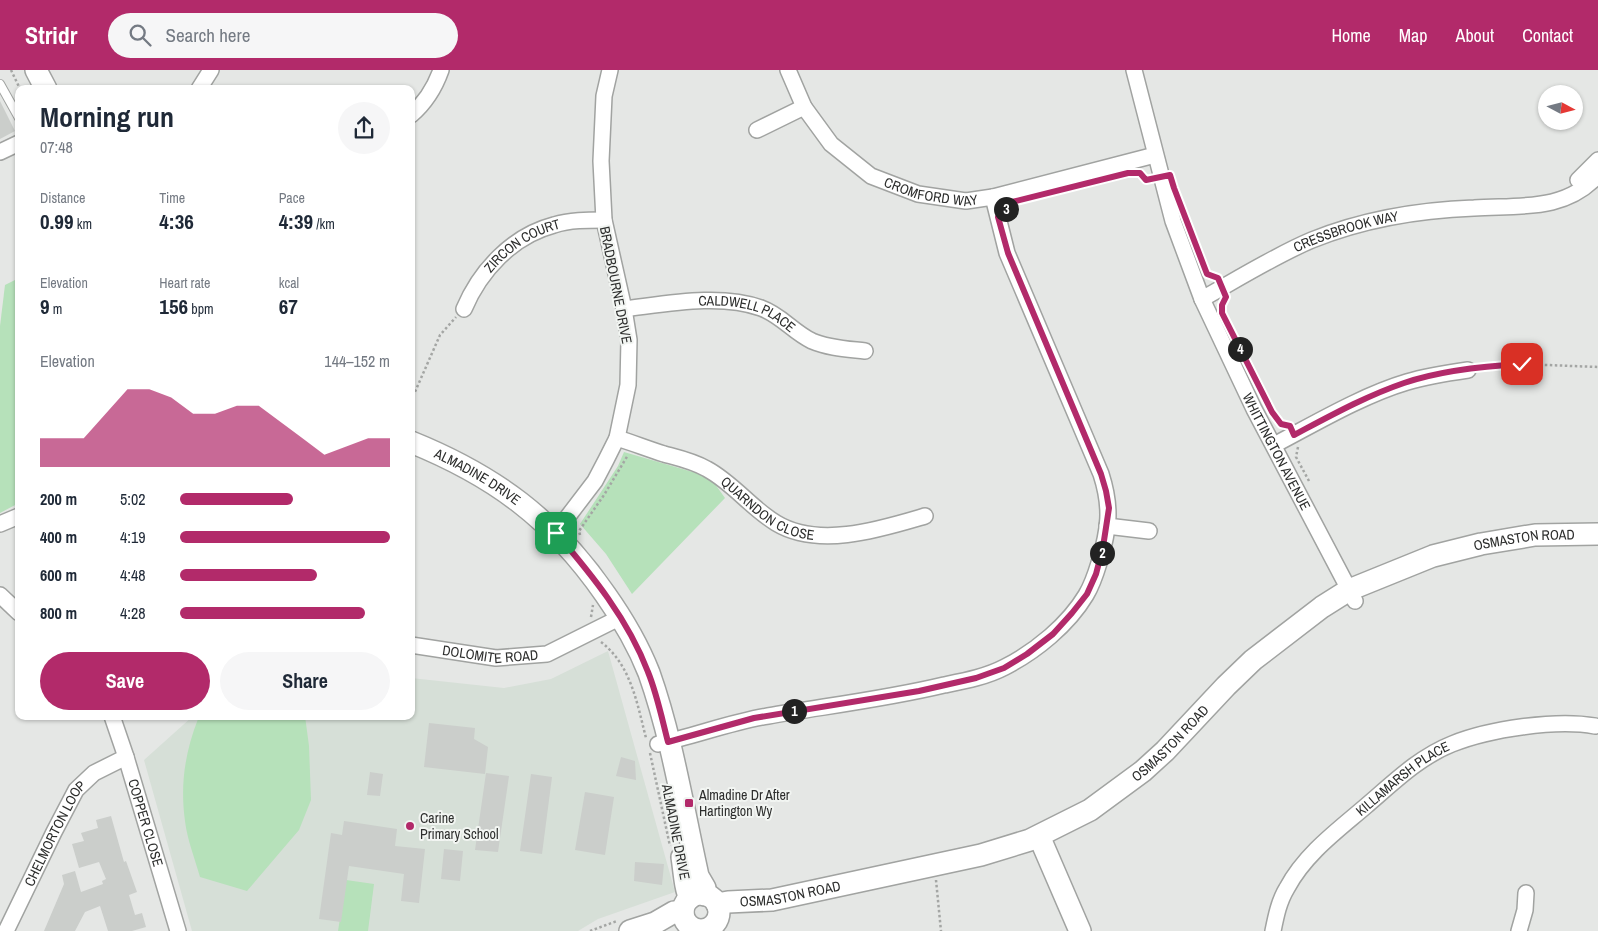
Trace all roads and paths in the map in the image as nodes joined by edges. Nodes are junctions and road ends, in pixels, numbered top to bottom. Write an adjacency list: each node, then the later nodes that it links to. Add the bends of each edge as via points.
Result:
1 (10, 70): 10 (path)
2 (25, 70): 11 (street)
3 (36, 70): 12 (street)
4 (211, 70): 13 (street)
5 (441, 70): 16 (street)
6 (610, 70): 27 (street, BRADBOURNE DRIVE, via 604,96 601,152)
7 (788, 70): 14 (street, CROMFORD WAY)
8 (1134, 70): 20 (street, WHITTINGTON AVENUE)
9 (0, 84): 15 (lane)
10 (18, 85)
11 (32, 85)
12 (44, 85)
13 (202, 85)
14 (804, 107): 17 (street); 25 (street, CROMFORD WAY, via 831,144 871,176 918,194 966,201)
15 (15, 111)
16 (415, 111)
17 (757, 130)
18 (15, 145): 19 (street)
19 (0, 152)
20 (1155, 155): 24 (street, WHITTINGTON AVENUE); 25 (street, CROMFORD WAY)
21 (1598, 160): 26 (street, CRESSBROOK WAY, via 1576,182 1561,190)
22 (1134, 173): 24 (path, via 1140,173 1146,180)
23 (1598, 176): 26 (street, CRESSBROOK WAY, via 1584,189 1544,205)
24 (1161, 177): 28 (street, WHITTINGTON AVENUE, via 1173,221)
25 (993, 197): 45 (street, via 1008,253 1101,474 1109,508)
26 (1504, 206): 28 (street, CRESSBROOK WAY, via 1442,209 1349,227 1311,241)
27 (604, 220): 29 (street, ZIRCON COURT, via 577,220 554,225 516,242 483,273); 30 (street, BRADBOURNE DRIVE)
28 (1202, 299): 40 (street, WHITTINGTON AVENUE)
29 (464, 309): 34 (path, via 440,335)
30 (624, 309): 31 (street, CALDWELL PLACE, via 684,302 739,303 774,313 812,341); 36 (street, BRADBOURNE DRIVE, via 629,340 628,385)
31 (865, 351)
32 (1598, 367): 33 (path, via 1522,364)
33 (1468, 370): 37 (street, via 1405,382 1376,394)
34 (415, 392)
35 (1272, 412): 37 (path, via 1281,424 1290,426)
36 (617, 438): 39 (street, QUARNDON CLOSE); 48 (street, BRADBOURNE DRIVE, via 595,481)
37 (1296, 440): 40 (street)
38 (415, 444): 48 (street, ALMADINE DRIVE, via 459,463 501,487 534,512)
39 (634, 444): 42 (street, QUARNDON CLOSE, via 693,461 719,476 776,523 799,533 860,533); 49 (path, via 579,531)
40 (1274, 445): 51 (street, WHITTINGTON AVENUE)
41 (415, 455): 48 (street, ALMADINE DRIVE, via 450,470 491,494)
42 (925, 516)
43 (15, 518): 44 (street)
44 (0, 524)
45 (1107, 526): 46 (street); 58 (street, via 1096,574 1087,594 1053,634 1004,668 919,691 754,718)
46 (1149, 531)
47 (1598, 534): 51 (street, OSMASTON ROAD, via 1535,535 1432,556)
48 (553, 536): 54 (street, ALMADINE DRIVE, via 596,582)
49 (582, 540)
50 (1598, 546): 51 (street, OSMASTON ROAD, via 1542,546 1489,554 1432,568)
51 (1352, 596): 60 (street, OSMASTON ROAD, via 1322,607 1253,660 1143,771)
52 (1, 598): 53 (street)
53 (15, 610)
54 (616, 620): 55 (street, DOLOMITE ROAD, via 546,654 496,658); 58 (street, ALMADINE DRIVE, via 648,672)
55 (415, 646)
56 (113, 720): 59 (street, COPPER CLOSE)
57 (1595, 726): 72 (street, KILLAMARSH PLACE, via 1548,725 1477,736 1452,744 1417,763 1316,850 1300,868 1286,888)
58 (663, 743): 63 (street, ALMADINE DRIVE, via 698,876 705,888)
59 (126, 757): 65 (street, CHELMORTON LOOP, via 94,773 76,790); 66 (street, COPPER CLOSE)
60 (1037, 843): 61 (street, OSMASTON ROAD, via 986,866); 63 (street, OSMASTON ROAD, via 772,900 728,902); 70 (street); 71 (street)
61 (936, 876): 63 (street, OSMASTON ROAD, via 767,911 743,913); 69 (path)
62 (1526, 894): 73 (street)
63 (700, 909): 64 (street, OSMASTON ROAD, via 674,912 655,923); 68 (street, OSMASTON ROAD)
64 (625, 926): 67 (path)
65 (6, 931)
66 (178, 931)
67 (590, 931)
68 (668, 931)
69 (941, 931)
70 (1068, 931)
71 (1080, 931)
72 (1273, 931)
73 (1519, 931)

